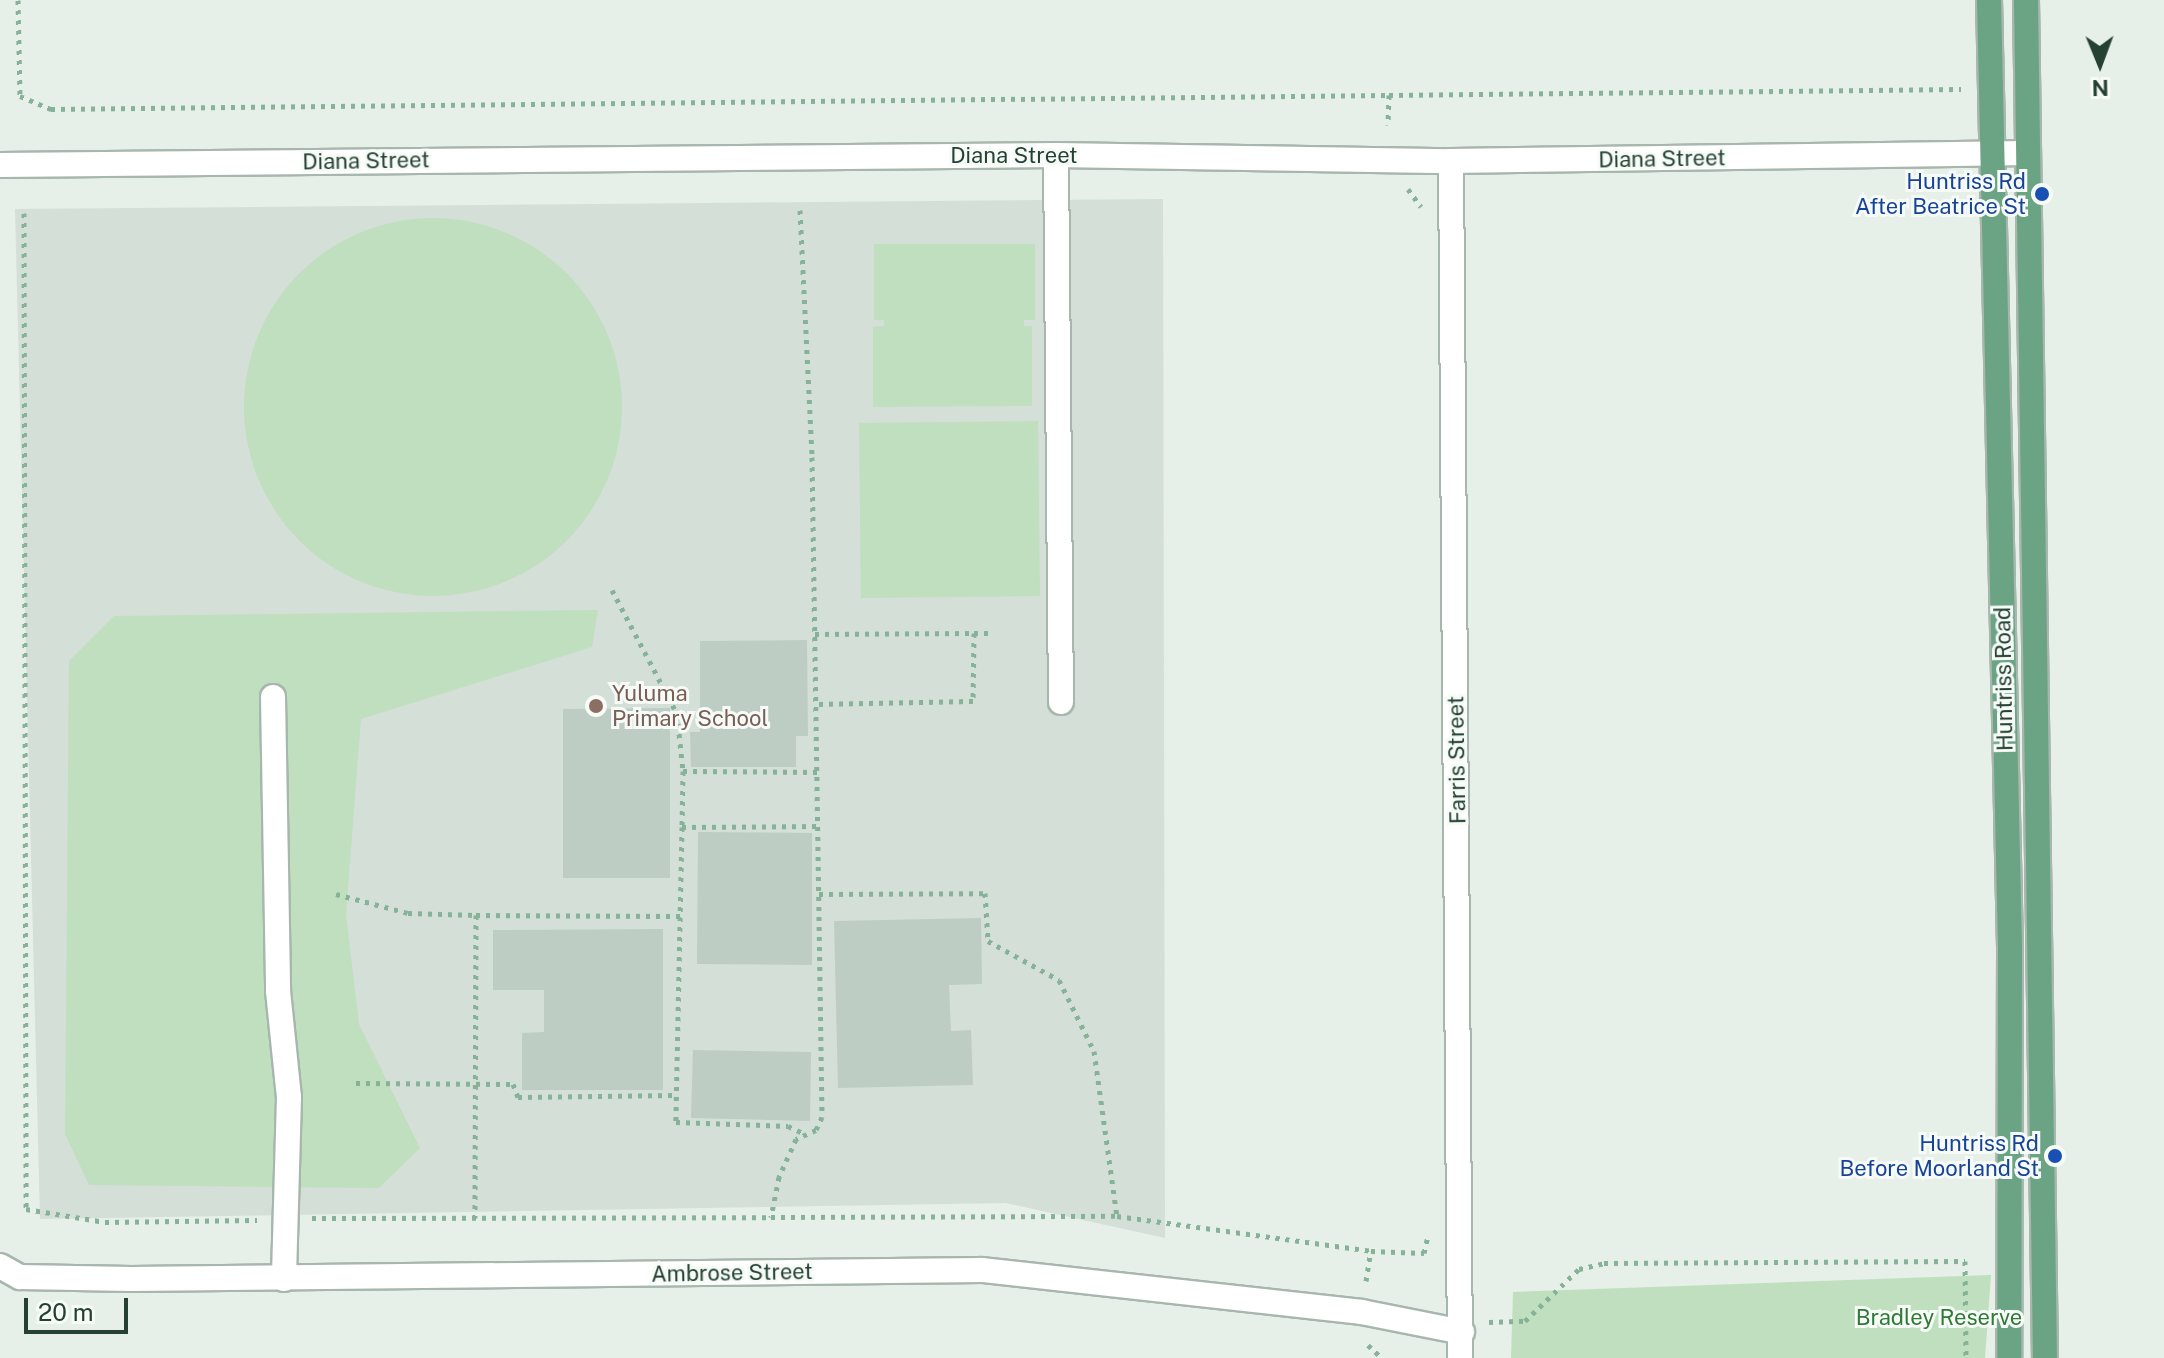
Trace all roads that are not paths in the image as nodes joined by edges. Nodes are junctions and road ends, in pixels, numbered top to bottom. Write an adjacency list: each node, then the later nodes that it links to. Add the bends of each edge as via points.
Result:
1 (1989, 0): 5 (main road, Huntriss Road)
2 (2026, 0): 3 (main road, Huntriss Road)
3 (2028, 153): 5 (street, Diana Street); 15 (main road, Huntriss Road)
4 (1056, 155): 6 (street, Diana Street); 7 (street, Diana Street); 9 (street)
5 (1990, 155): 6 (street, Diana Street); 14 (main road, Huntriss Road, via 2010,935)
6 (1451, 161): 12 (street, Farris Street)
7 (0, 165)
8 (273, 697): 11 (street, via 278,991 289,1097)
9 (1061, 702)
10 (0, 1266): 11 (street, Ambrose Street, via 20,1277)
11 (284, 1279): 12 (street, Ambrose Street, via 982,1270 1362,1312)
12 (1462, 1332): 13 (street, Farris Street)
13 (1460, 1358)
14 (2009, 1358)
15 (2045, 1358)

